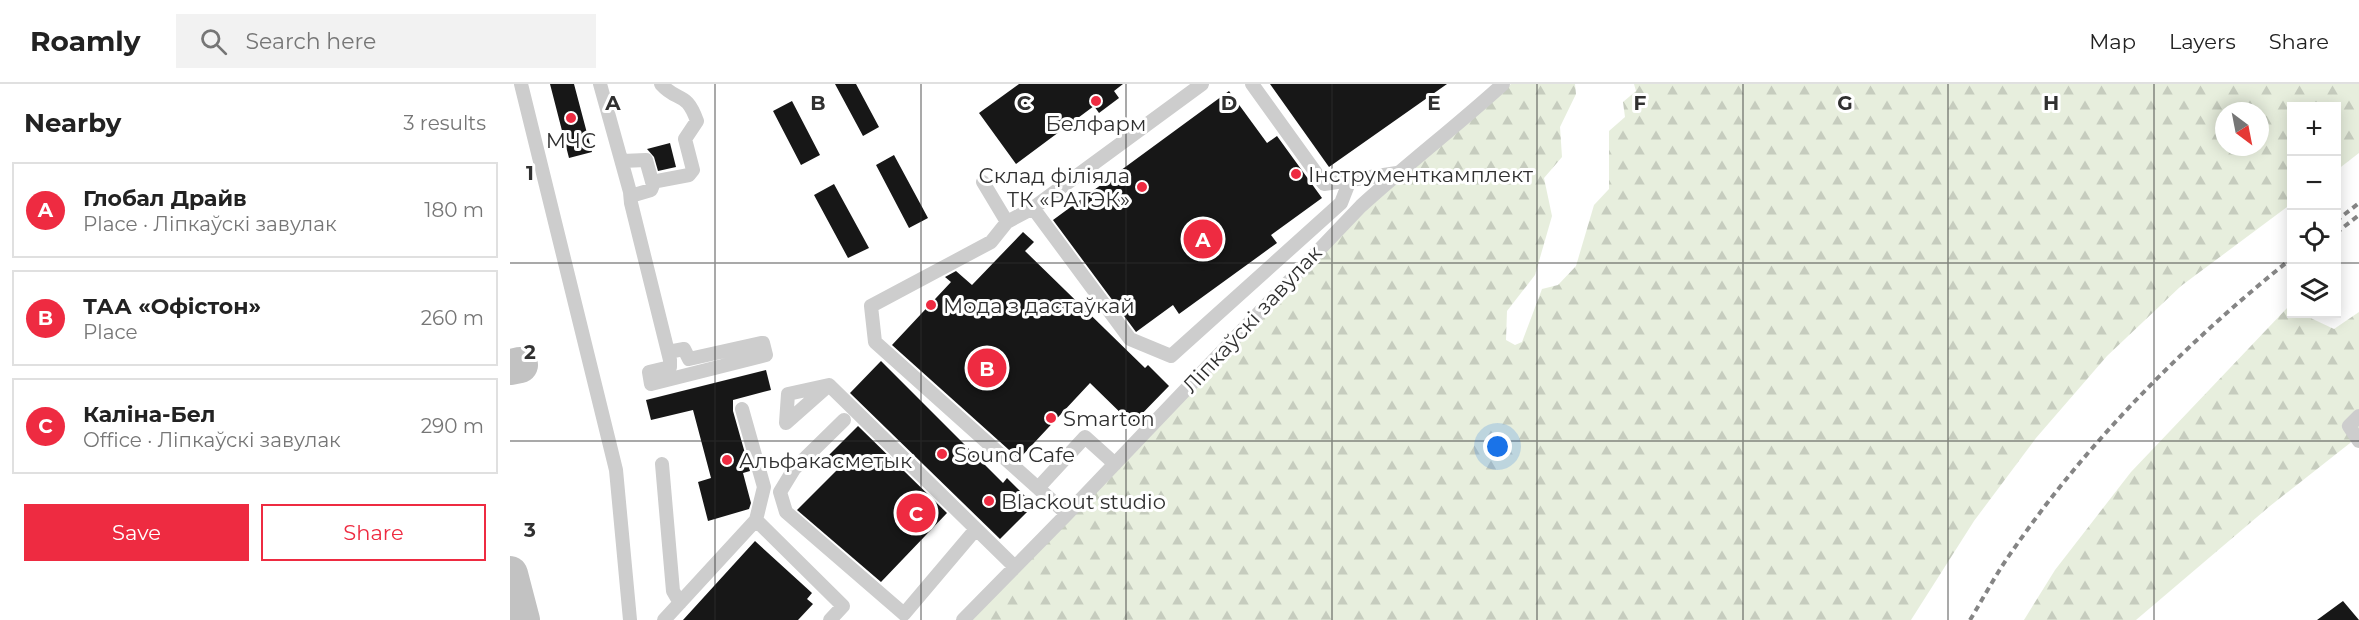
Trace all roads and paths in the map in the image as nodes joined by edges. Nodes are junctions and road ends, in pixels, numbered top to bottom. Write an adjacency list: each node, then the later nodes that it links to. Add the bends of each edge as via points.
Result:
1 (521, 84): 29 (street, via 616,470)
2 (600, 84): 7 (street)
3 (661, 84): 10 (street, via 686,100 697,121 685,139 693,170)
4 (1202, 84): 13 (street)
5 (1251, 84): 9 (street, via 1324,184)
6 (1503, 84): 8 (street, Ліпкаўскі завулак)
7 (622, 161): 10 (street, via 644,159); 12 (street)
8 (1397, 173): 9 (street); 22 (street, Ліпкаўскі завулак, via 1313,254)
9 (1350, 180): 13 (street, via 1341,203 1171,356 1130,339)
10 (652, 182): 12 (street, via 649,191 634,195)
11 (983, 182): 14 (street)
12 (630, 192): 15 (street)
13 (1033, 208): 14 (street)
14 (1007, 222): 23 (street, via 991,242 871,306 875,342)
15 (668, 352): 15 (street, via 671,366 649,372 651,384 766,355 762,343 689,359 685,350)
16 (829, 386): 26 (street)
17 (742, 409): 25 (street, via 764,487)
18 (2359, 417): 20 (street, via 2349,426)
19 (844, 420): 26 (street, via 794,470 780,492 786,512 904,614)
20 (2359, 441)
21 (662, 464): 28 (street, via 673,591)
22 (1115, 464): 23 (street, via 1085,437); 24 (street, Ліпкаўскі завулак)
23 (1038, 488): 24 (street)
24 (1067, 514): 27 (street, Ліпкаўскі завулак)
25 (756, 520): 28 (street); 31 (street, via 843,606)
26 (976, 529): 27 (street)
27 (1015, 567): 32 (street, Ліпкаўскі завулак)
28 (680, 603): 30 (street)
29 (630, 620)
30 (664, 620)
31 (830, 620)
32 (963, 620)

